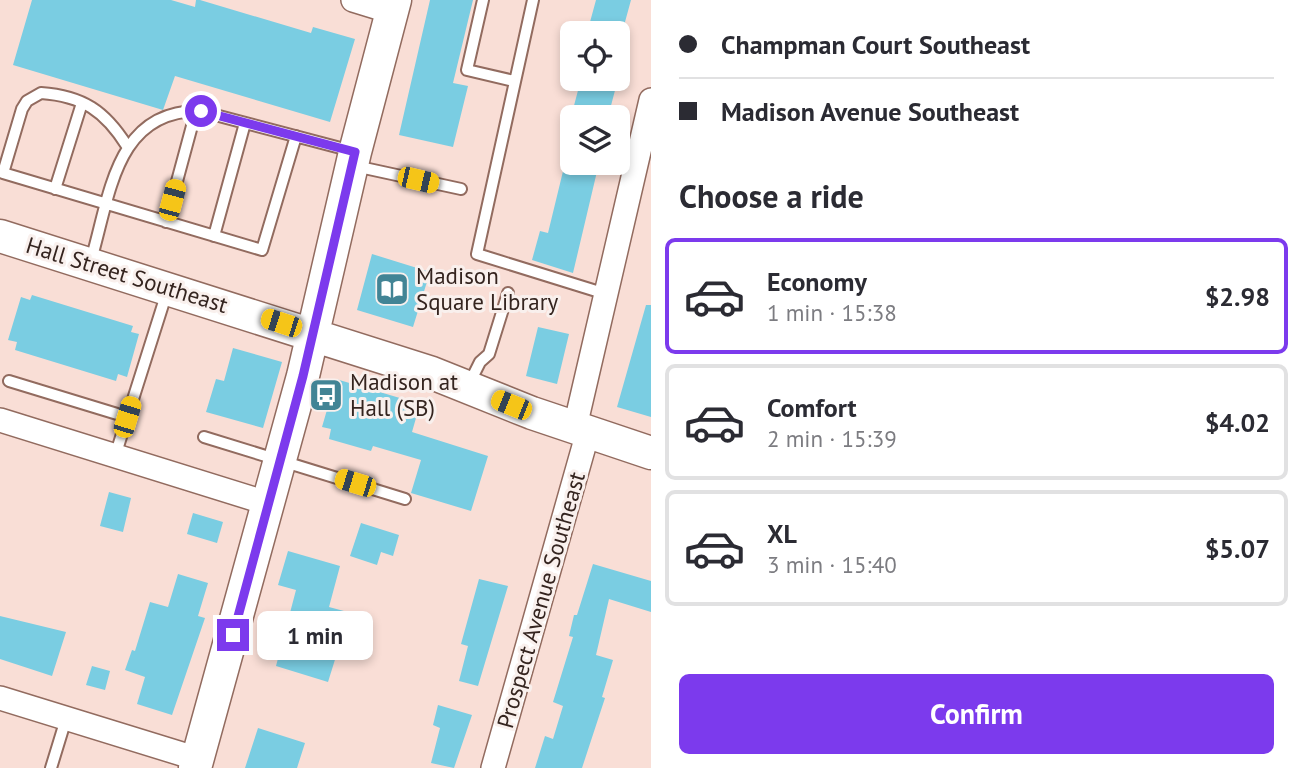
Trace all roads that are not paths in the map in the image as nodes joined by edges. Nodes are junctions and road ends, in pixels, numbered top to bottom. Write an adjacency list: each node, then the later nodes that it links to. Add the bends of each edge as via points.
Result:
1 (353, 0): 4 (street)
2 (484, 0): 5 (lane, via 467,70)
3 (533, 0): 5 (lane)
4 (393, 6): 12 (street)
5 (514, 81): 22 (lane, via 477,254)
6 (651, 100): 22 (street, Prospect Avenue Southeast)
7 (82, 103): 11 (lane, via 106,116); 13 (lane); 13 (lane, via 41,93 22,109 3,173)
8 (196, 111): 9 (lane); 11 (lane, via 174,112 155,121); 16 (lane)
9 (245, 123): 10 (lane); 17 (lane)
10 (296, 136): 12 (lane); 17 (lane, via 262,250)
11 (127, 146): 15 (lane)
12 (353, 159): 14 (lane); 23 (street)
13 (55, 189): 15 (lane)
14 (461, 189)
15 (107, 205): 16 (lane); 19 (lane)
16 (166, 222): 17 (lane)
17 (214, 236)
18 (1, 239): 19 (street, Hall Street Southeast)
19 (90, 264): 20 (street, Hall Street Southeast)
20 (169, 288): 23 (street, Hall Street Southeast); 26 (lane)
21 (508, 293): 25 (lane, via 489,354)
22 (606, 294): 28 (street, Prospect Avenue Southeast)
23 (313, 333): 25 (street, Hall Street Southeast); 32 (street)
24 (9, 381): 26 (lane)
25 (468, 387): 28 (street, Hall Street Southeast)
26 (127, 417): 31 (lane)
27 (0, 420): 31 (street)
28 (582, 430): 30 (street, Hall Street Southeast); 39 (street, Prospect Avenue Southeast)
29 (204, 437): 32 (lane)
30 (651, 453)
31 (115, 456): 34 (street)
32 (281, 460): 33 (lane); 34 (street)
33 (405, 499)
34 (270, 504): 37 (street)
35 (0, 698): 36 (street)
36 (66, 719): 37 (street); 38 (lane)
37 (196, 763)
38 (51, 768)
39 (493, 768)

